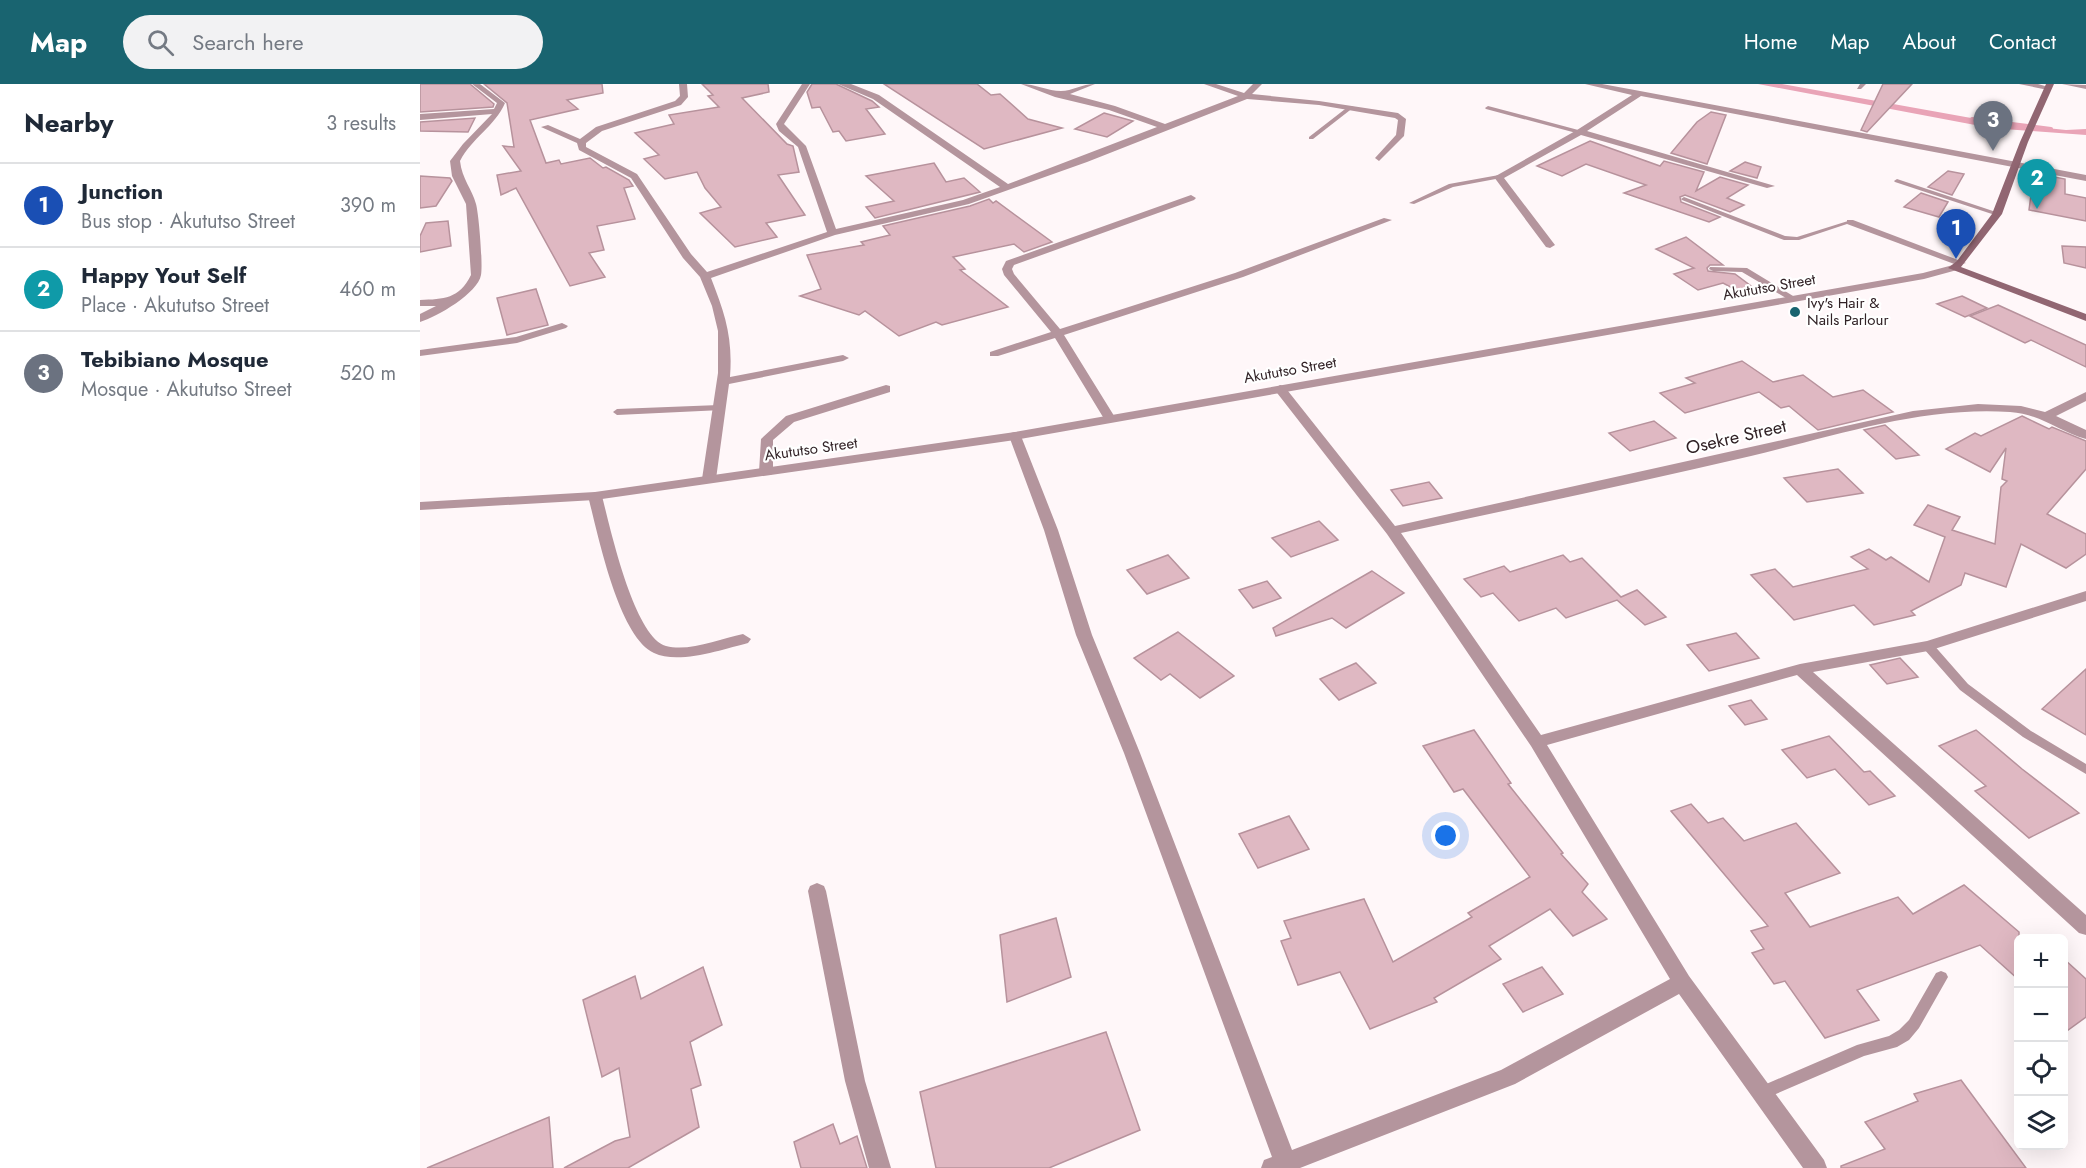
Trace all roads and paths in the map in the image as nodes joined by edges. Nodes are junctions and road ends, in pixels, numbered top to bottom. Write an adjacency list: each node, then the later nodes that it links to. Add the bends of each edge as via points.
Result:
1 (476, 84): 19 (street, via 501,103)
2 (683, 84): 25 (street, via 684,97 678,103 599,129)
3 (806, 84): 39 (street, via 780,124 802,146)
4 (842, 84): 32 (street, via 876,97)
5 (1025, 84): 15 (street)
6 (1091, 84): 15 (street)
7 (1208, 84): 16 (street)
8 (1258, 84): 16 (street)
9 (1589, 84): 14 (street)
10 (2023, 84): 12 (street)
11 (2066, 84): 13 (street)
12 (2049, 86): 27 (main road)
13 (2086, 87)
14 (1640, 93): 23 (street); 27 (street)
15 (1058, 95): 22 (street, via 1112,108)
16 (1246, 96): 17 (street); 22 (street)
17 (1351, 107): 24 (lane); 26 (street, via 1402,119 1400,136)
18 (1488, 108): 23 (lane)
19 (499, 111): 20 (street); 45 (street, via 455,161 471,204 476,275 470,286)
20 (420, 117)
21 (545, 127): 25 (street)
22 (1165, 127): 32 (street)
23 (1580, 132): 28 (street); 31 (street)
24 (1311, 138)
25 (580, 142): 43 (street, via 582,148 634,176 687,256)
26 (1379, 158)
27 (2015, 165): 29 (street); 36 (main road)
28 (1499, 177): 35 (lane, via 1451,185); 40 (street)
29 (2086, 177)
30 (1897, 181): 36 (lane)
31 (1770, 186)
32 (1008, 188): 39 (street, via 966,202)
33 (1191, 198): 50 (street, via 1010,264 1009,275)
34 (1684, 199): 38 (lane, via 1784,238 1797,239)
35 (1412, 203)
36 (1997, 214): 41 (main road)
37 (1387, 220): 50 (street, via 1239,275)
38 (1850, 222): 41 (street)
39 (832, 233): 43 (street)
40 (1550, 245)
41 (1957, 265): 44 (street, Akututso Street, via 1924,276); 47 (main road)
42 (1713, 269): 44 (lane, via 1744,270)
43 (705, 276): 54 (street, via 719,310)
44 (1794, 299): 56 (street, Akututso Street)
45 (450, 302): 46 (street); 48 (street)
46 (420, 303)
47 (2086, 318)
48 (420, 319)
49 (562, 326): 51 (street, via 517,340)
50 (1058, 334): 52 (street); 61 (street)
51 (420, 353)
52 (994, 354)
53 (843, 358): 54 (street)
54 (723, 382): 58 (street)
55 (886, 389): 64 (street, via 790,419 767,439)
56 (1280, 389): 61 (street, Akututso Street); 68 (street)
57 (2086, 396): 60 (street)
58 (719, 408): 59 (lane); 65 (street)
59 (617, 412)
60 (2048, 415): 62 (street, Osekre Street); 68 (street, Osekre Street, via 1988,408 1918,414)
61 (1110, 419): 63 (street, Akututso Street)
62 (2086, 435)
63 (1015, 436): 64 (street, Akututso Street); 80 (street)
64 (766, 472): 65 (street, Akututso Street)
65 (709, 479): 66 (street, Akututso Street)
66 (595, 496): 67 (street, Akututso Street); 70 (street, via 630,616 642,638 658,650 683,652)
67 (420, 506)
68 (1392, 531): 73 (street)
69 (2086, 596): 71 (street)
70 (743, 639)
71 (1928, 646): 72 (street); 74 (lane, via 1964,687 2027,734)
72 (1800, 669): 73 (street); 76 (street)
73 (1537, 742): 78 (street)
74 (2086, 770)
75 (817, 891): 81 (street, via 855,1081)
76 (2086, 927)
77 (1941, 976): 79 (lane, via 1904,1035)
78 (1683, 982): 79 (street); 80 (street, via 1508,1077)
79 (1762, 1093): 82 (street)
80 (1279, 1166)
81 (880, 1168)
82 (1816, 1168)

